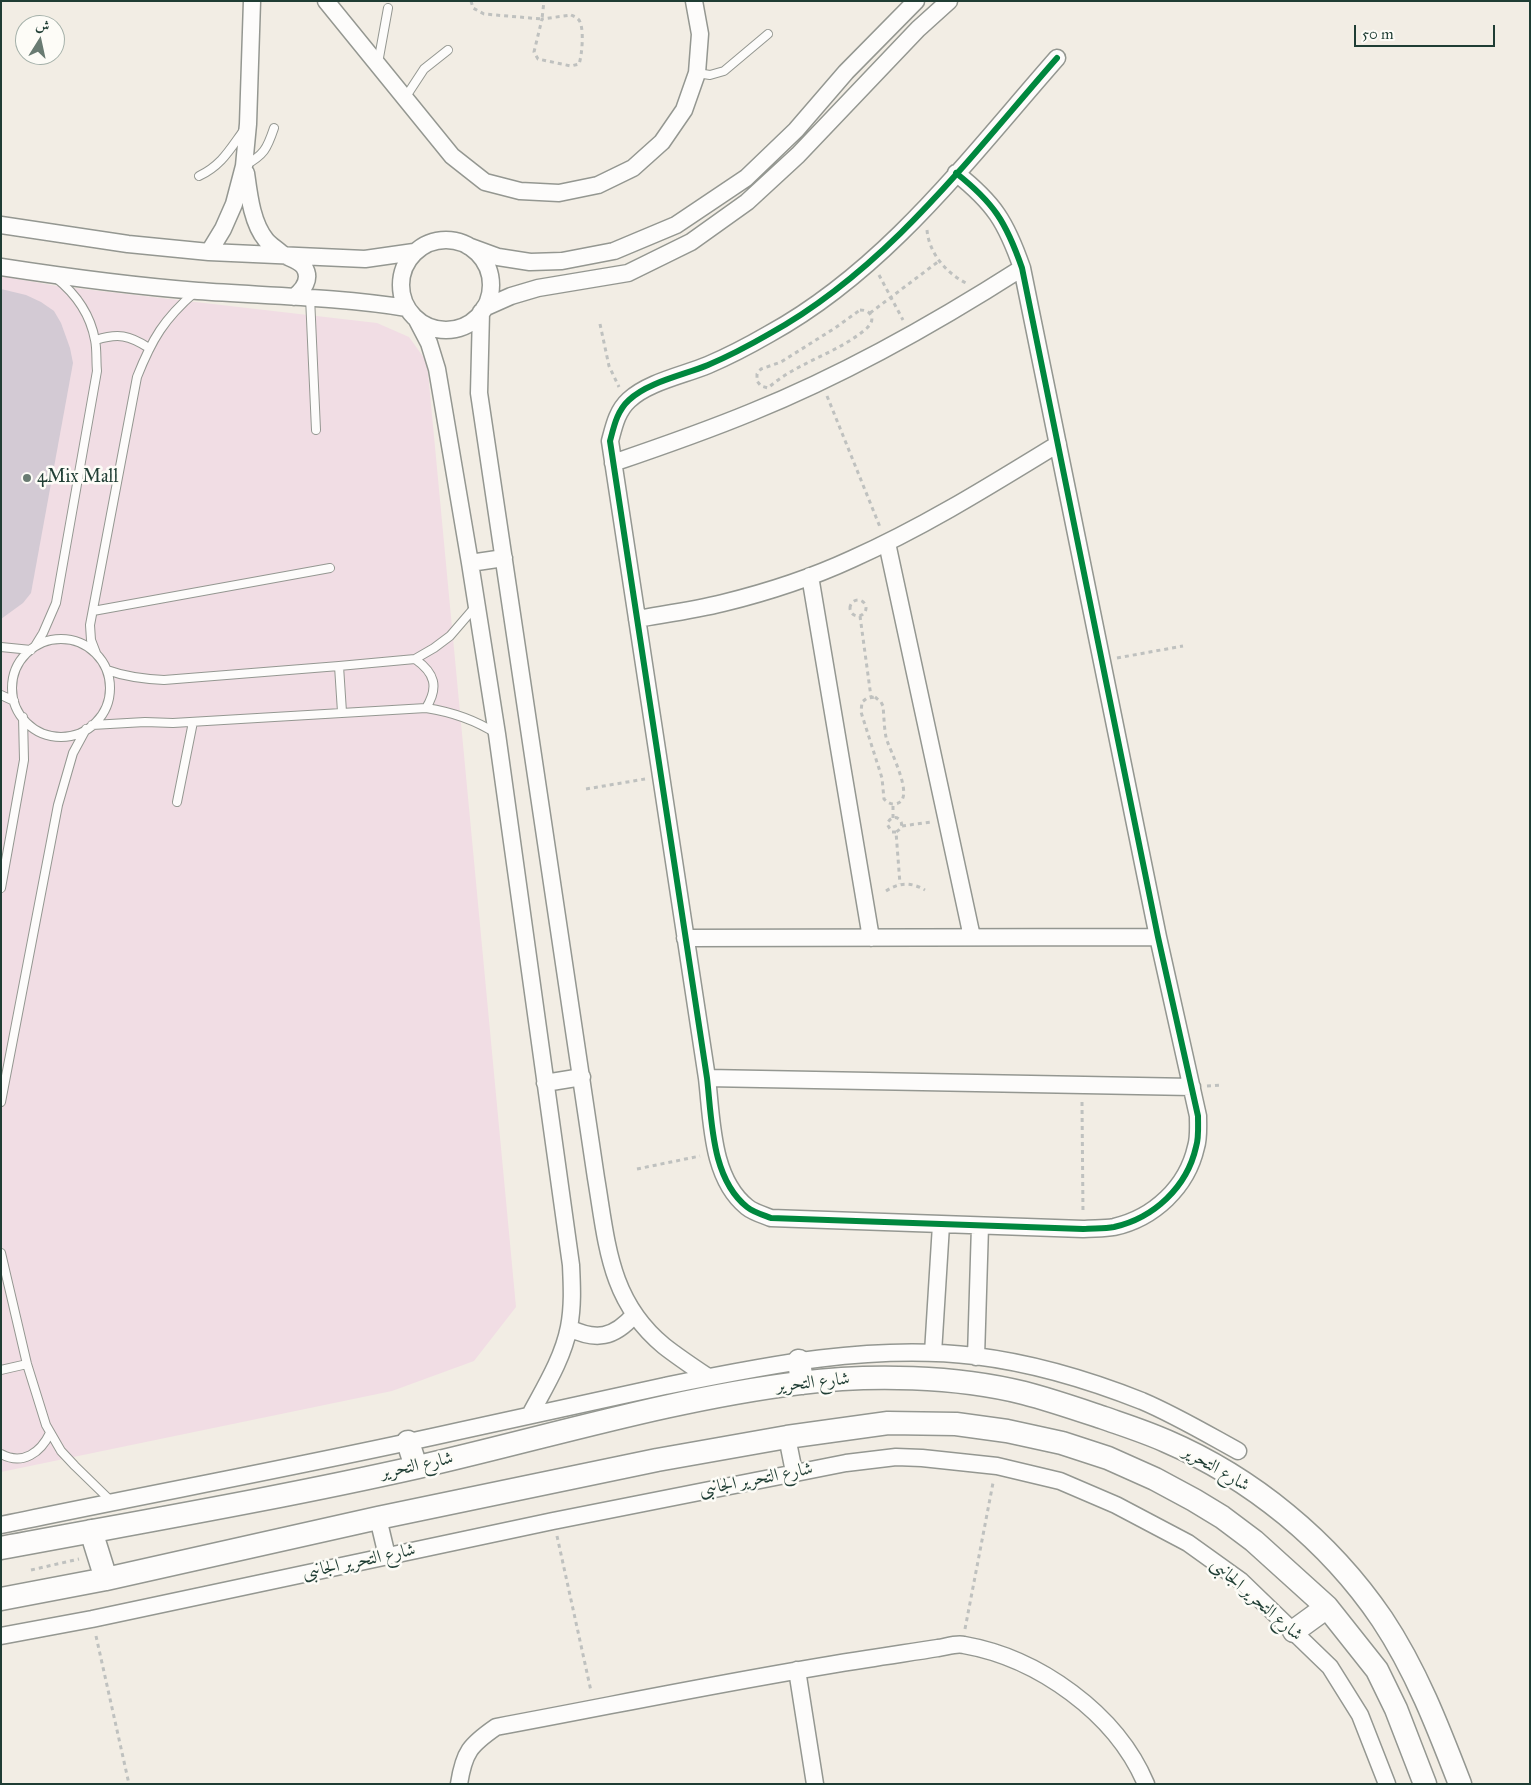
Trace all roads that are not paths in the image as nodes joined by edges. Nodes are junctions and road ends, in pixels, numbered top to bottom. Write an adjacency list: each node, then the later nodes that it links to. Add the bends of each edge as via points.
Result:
1 (252, 1): 13 (street)
2 (326, 1): 10 (street)
3 (694, 1): 11 (street, via 700,34)
4 (916, 1): 19 (street, via 846,72 796,130 746,178 676,225 614,250 562,261 522,261 498,257)
5 (949, 1): 29 (street, via 918,29 798,155 747,202 691,242 628,272 538,288 510,296)
6 (388, 8): 10 (lane)
7 (768, 34): 11 (lane, via 724,71 710,75)
8 (448, 50): 12 (lane, via 424,69)
9 (1057, 58): 16 (street)
10 (378, 65): 12 (street)
11 (697, 73): 12 (street, via 684,110 662,142 640,162 598,185 559,193 520,191 485,182 452,156)
12 (405, 98)
13 (248, 124): 15 (street); 17 (lane, via 222,161)
14 (274, 128): 15 (lane, via 260,157)
15 (244, 166): 20 (street, via 224,229); 22 (street, via 257,222 266,240)
16 (956, 173): 24 (street, via 998,214); 35 (street, via 925,210 872,261 826,298 770,334 710,364 648,388 629,401 616,419 610,441)
17 (200, 176)
18 (1, 225): 20 (street)
19 (468, 246): 21 (street, via 450,240 440,241); 29 (street, via 479,255 489,274 489,295)
20 (209, 252): 22 (street)
21 (414, 252): 22 (street, via 365,259); 30 (street, via 403,270 401,289)
22 (284, 255): 27 (street, via 296,260 306,273 303,290)
23 (1, 267): 25 (street)
24 (1022, 268): 34 (street); 35 (street, via 911,335 821,382 684,439)
25 (53, 275): 26 (street); 31 (lane, via 73,292 87,314)
26 (197, 291): 27 (street); 32 (lane, via 162,326)
27 (294, 296): 28 (street)
28 (310, 297): 30 (street, via 375,303); 33 (lane)
29 (483, 310): 30 (street, via 471,322 444,330 429,327); 37 (street, via 479,393)
30 (412, 314): 38 (street, via 429,343 437,369)
31 (96, 340): 32 (lane, via 123,336); 45 (lane, via 96,371 56,604)
32 (149, 348): 42 (lane, via 137,377)
33 (316, 430)
34 (1058, 444): 36 (street); 62 (street)
35 (613, 463): 43 (street)
36 (887, 543): 40 (street); 61 (street)
37 (504, 558): 38 (street); 65 (street)
38 (470, 563): 41 (street)
39 (330, 568): 42 (lane)
40 (810, 576): 43 (street, via 723,603); 64 (street)
41 (477, 605): 47 (lane, via 450,636); 57 (street)
42 (93, 611): 46 (lane, via 91,640)
43 (637, 619): 63 (street)
44 (1, 647): 45 (lane)
45 (33, 648): 46 (lane, via 47,641 73,640); 51 (lane, via 23,658 13,678)
46 (96, 653): 49 (lane)
47 (415, 659): 48 (lane); 52 (lane, via 432,676 432,699)
48 (339, 666): 49 (lane, via 164,680 145,680); 53 (lane)
49 (107, 670): 56 (lane, via 110,694 100,716)
50 (1, 695): 51 (lane)
51 (14, 701): 54 (lane)
52 (426, 708): 53 (lane); 57 (lane, via 463,716)
53 (342, 712): 55 (lane)
54 (23, 717): 56 (lane, via 31,726 52,735 75,734); 59 (lane, via 24,760)
55 (193, 722): 56 (lane, via 136,722); 58 (lane)
56 (89, 728): 69 (lane, via 73,753 58,804)
57 (497, 734): 67 (street)
58 (177, 802)
59 (5, 851): 60 (lane)
60 (1, 888)
61 (972, 937): 62 (street); 64 (street)
62 (1158, 937): 68 (street)
63 (685, 938): 64 (street); 66 (street)
64 (871, 938)
65 (582, 1077): 67 (street); 73 (street, via 610,1258 619,1288)
66 (707, 1078): 68 (street); 70 (street, via 720,1167 730,1190 748,1208 771,1218)
67 (546, 1082): 74 (street, via 571,1265)
68 (1192, 1087): 71 (street, via 1198,1116 1196,1147 1186,1175 1167,1199 1142,1217 1114,1227 1083,1229)
69 (1, 1102)
70 (941, 1225): 71 (street); 75 (street)
71 (980, 1226): 76 (street)
72 (1, 1253): 78 (lane)
73 (634, 1315): 74 (street, via 612,1333 597,1336); 80 (street, via 663,1346)
74 (569, 1328): 82 (street, via 555,1369)
75 (933, 1353): 76 (street); 77 (street, via 866,1353)
76 (976, 1356): 87 (street, via 1045,1370 1103,1387 1144,1402)
77 (799, 1360): 80 (street); 81 (street)
78 (27, 1364): 79 (lane); 84 (lane)
79 (1, 1370)
80 (708, 1377): 82 (street)
81 (802, 1383): 83 (street, شارع التحرير, via 862,1378 968,1383 1021,1392); 90 (street, شارع التحرير, via 645,1412)
82 (530, 1415): 86 (street)
83 (1123, 1425): 89 (street); 109 (street, شارع التحرير, via 1167,1441 1225,1472 1286,1514 1321,1546 1375,1610 1406,1657 1427,1699)
84 (50, 1433): 88 (lane, via 44,1445 33,1454 20,1458); 92 (lane, via 75,1466)
85 (787, 1436): 89 (street, via 888,1423 956,1424 1062,1443); 91 (street); 93 (street)
86 (408, 1442): 90 (street); 92 (street)
87 (1238, 1451)
88 (1, 1454)
89 (1108, 1458): 100 (street, via 1155,1479 1222,1518 1254,1541)
90 (416, 1467): 95 (street, شارع التحرير)
91 (794, 1472): 97 (street, شارع التحرير الجانبى); 101 (street, شارع التحرير الجانبى, via 896,1457 997,1466 1060,1481 1188,1542 1241,1581)
92 (112, 1502): 94 (street)
93 (378, 1518): 97 (street); 98 (street)
94 (1, 1525)
95 (91, 1531): 96 (street, شارع التحرير); 98 (street)
96 (1, 1548)
97 (387, 1556): 102 (street, شارع التحرير الجانبى)
98 (106, 1579): 99 (street)
99 (1, 1599)
100 (1327, 1607): 101 (street); 108 (street, via 1377,1670)
101 (1294, 1631): 107 (street, شارع التحرير الجانبى, via 1330,1667 1360,1714)
102 (1, 1636)
103 (797, 1670): 104 (street, via 496,1727 476,1740 464,1760); 105 (street); 106 (street, via 962,1644 999,1654 1026,1665 1068,1690 1098,1715 1123,1745)
104 (459, 1784)
105 (815, 1784)
106 (1146, 1784)
107 (1387, 1784)
108 (1425, 1784)
109 (1460, 1784)

